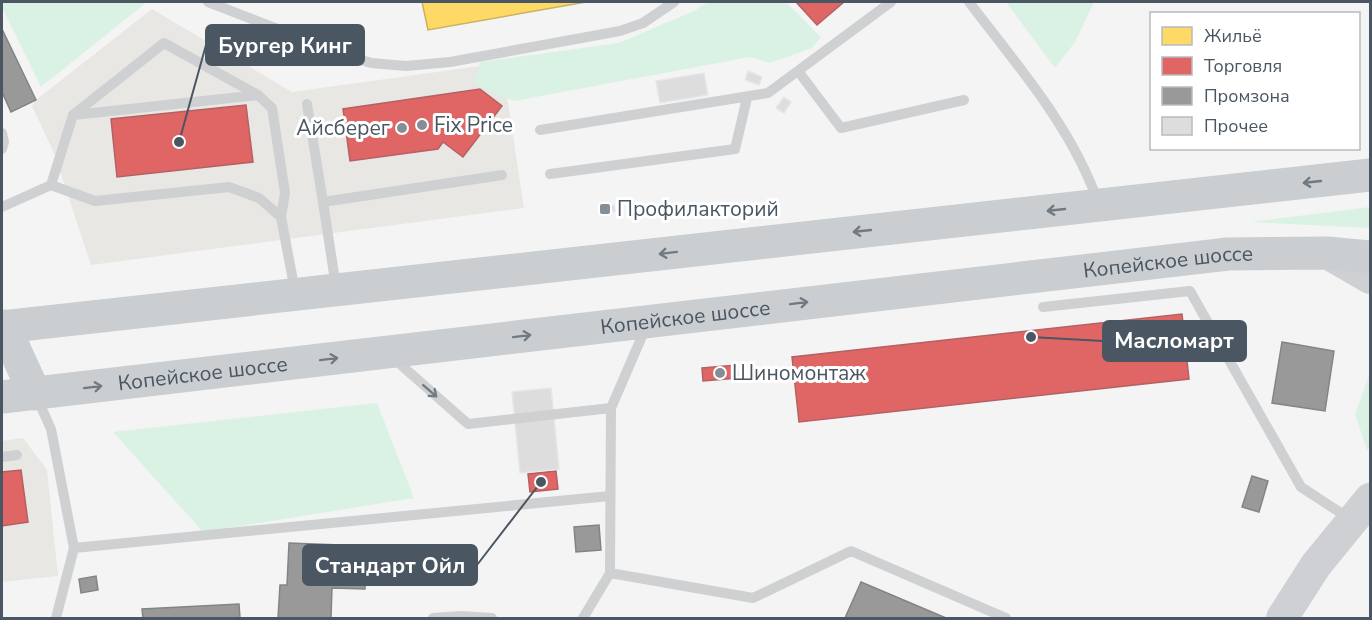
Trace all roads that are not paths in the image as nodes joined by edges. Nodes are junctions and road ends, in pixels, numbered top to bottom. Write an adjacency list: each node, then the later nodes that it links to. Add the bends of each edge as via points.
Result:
1 (208, 2): 2 (lane, via 340,53 371,63 406,66 450,62 620,31 643,23)
2 (674, 2)
3 (891, 2): 5 (lane)
4 (969, 2): 19 (lane, via 1060,123 1085,165)
5 (798, 71): 7 (lane, via 768,93); 8 (lane, via 841,128)
6 (258, 95): 10 (lane); 10 (lane, via 164,43); 21 (lane, via 272,108 285,193)
7 (747, 98): 11 (lane); 14 (lane, via 735,149)
8 (964, 100)
9 (307, 104): 18 (lane)
10 (73, 115): 17 (lane)
11 (540, 130)
12 (2, 133): 13 (lane)
13 (2, 149)
14 (550, 174)
15 (502, 175): 18 (lane)
16 (1371, 175): 19 (main road, one-way to 19)
17 (51, 185): 20 (lane); 21 (lane, via 95,201 229,187 260,198)
18 (323, 202): 25 (lane)
19 (1100, 206): 25 (main road, one-way to 25)
20 (2, 207)
21 (281, 217): 26 (lane)
22 (1327, 253): 23 (main road, Копейское шоссе); 24 (street); 28 (main road, Копейское шоссе, one-way to 22, via 1228,254)
23 (1371, 257)
24 (1371, 278)
25 (337, 290): 26 (main road)
26 (295, 295): 29 (main road)
27 (1043, 307): 37 (lane, via 1190,291 1300,487)
28 (648, 321): 30 (main road, Копейское шоссе, one-way to 28); 33 (lane)
29 (2, 325): 31 (main road)
30 (386, 352): 31 (main road, Копейское шоссе, one-way to 30); 33 (lane, one-way to 33, via 468,424)
31 (35, 394): 32 (main road, Копейское шоссе); 38 (lane, via 51,429)
32 (2, 397)
33 (611, 408): 36 (lane)
34 (17, 455): 35 (lane)
35 (2, 457)
36 (610, 496): 38 (lane); 39 (lane)
37 (1362, 510): 45 (street, via 1316,565)
38 (74, 548): 40 (lane)
39 (610, 573): 43 (lane); 44 (lane, via 753,598 851,552)
40 (56, 618)
41 (434, 618): 42 (lane)
42 (492, 618)
43 (583, 618)
44 (1006, 618)
45 (1282, 618)

